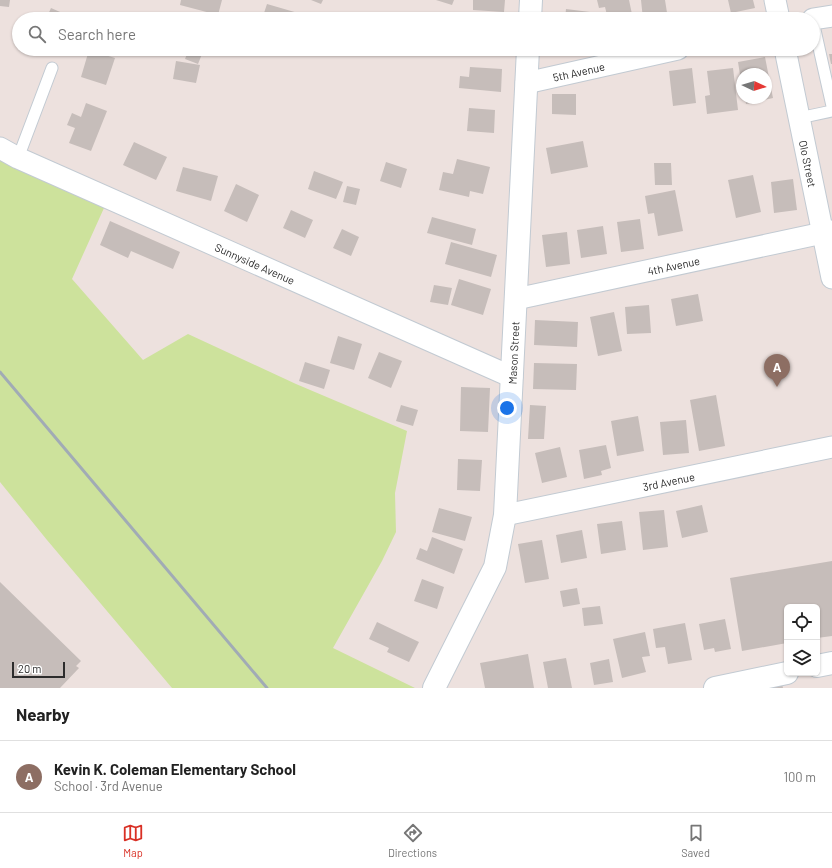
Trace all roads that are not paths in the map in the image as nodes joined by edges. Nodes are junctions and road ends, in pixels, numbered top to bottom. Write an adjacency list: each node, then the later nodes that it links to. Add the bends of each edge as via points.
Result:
1 (531, 0): 3 (street)
2 (776, 0): 4 (street)
3 (530, 12)
4 (778, 12)
5 (832, 16): 6 (street)
6 (820, 19)
7 (820, 52): 13 (lane)
8 (528, 56): 12 (street, Mason Street)
9 (647, 56): 12 (street, 5th Avenue)
10 (786, 56): 15 (street, Olo Street)
11 (52, 68): 17 (lane)
12 (526, 83): 20 (street, Mason Street)
13 (832, 106)
14 (832, 111): 15 (lane)
15 (799, 118): 18 (street, Olo Street)
16 (0, 148): 17 (street, Sunnyside Avenue)
17 (18, 158): 21 (street, Sunnyside Avenue)
18 (827, 232): 19 (street, Olo Street); 20 (street, 4th Avenue)
19 (832, 278)
20 (516, 299): 21 (street, Mason Street)
21 (512, 376): 23 (street, Mason Street)
22 (832, 447): 23 (street, 3rd Avenue)
23 (505, 515): 27 (street, Mason Street, via 495,567)
24 (832, 663): 25 (street)
25 (820, 665)
26 (784, 673): 28 (street)
27 (434, 688)
28 (714, 688)

